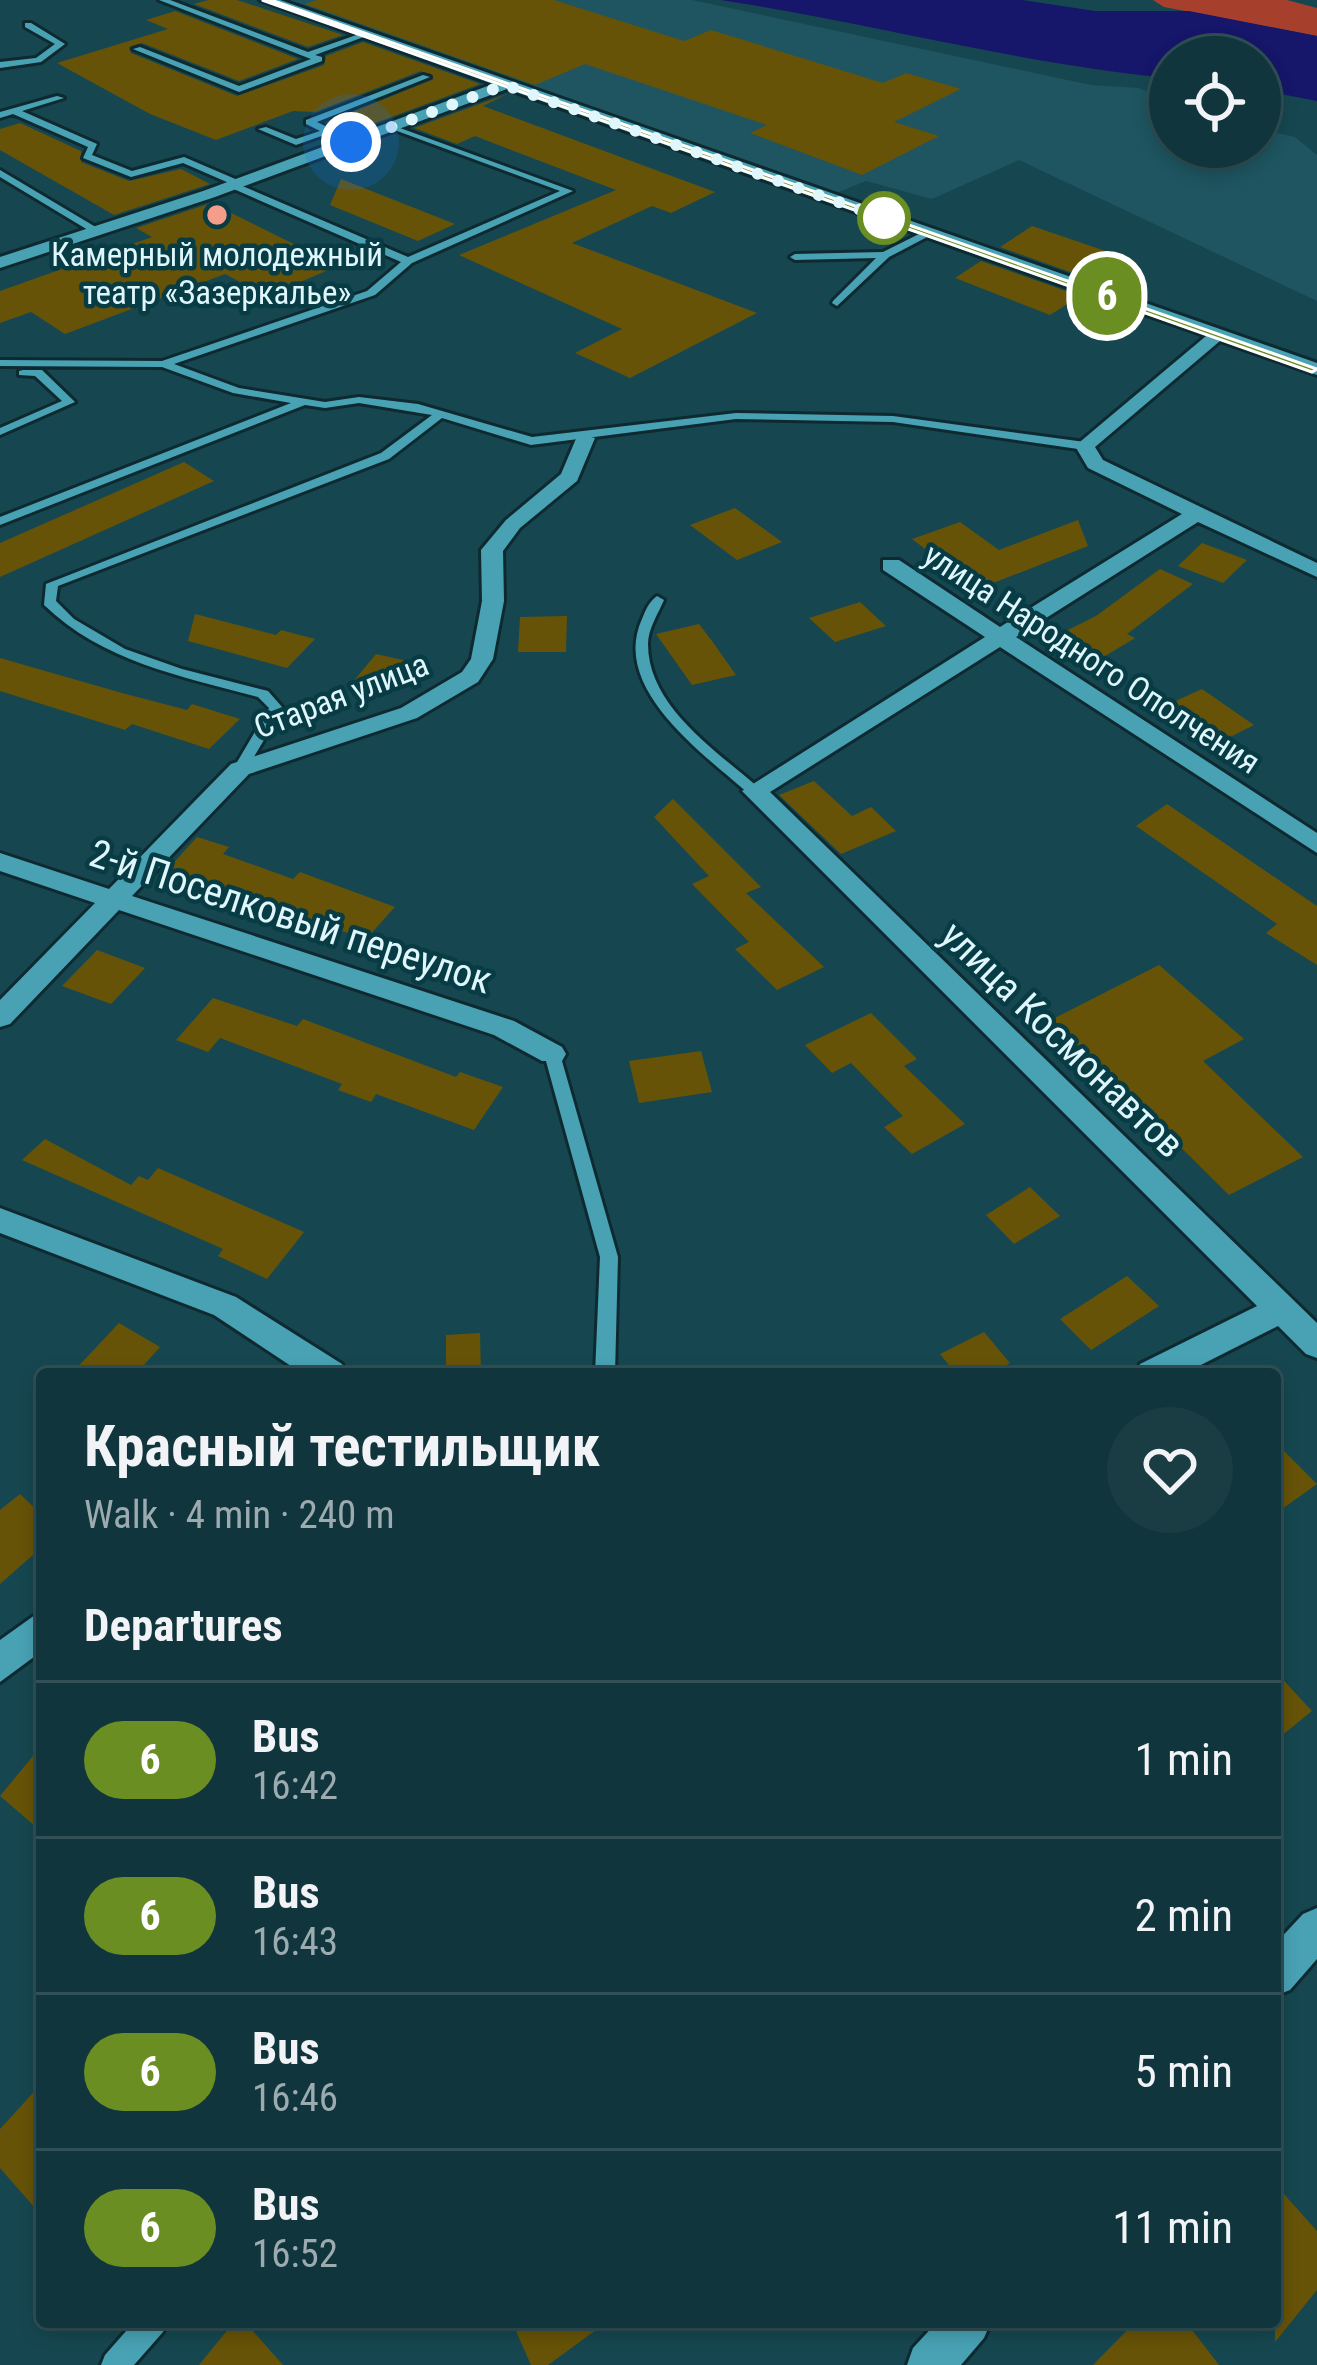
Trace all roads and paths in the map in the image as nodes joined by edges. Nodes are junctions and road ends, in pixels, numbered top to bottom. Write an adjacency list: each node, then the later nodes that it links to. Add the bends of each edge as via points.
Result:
1 (164, 0): 6 (lane)
2 (267, 0): 4 (street)
3 (28, 25): 7 (lane, via 61,44 38,60)
4 (365, 35): 6 (lane); 9 (street)
5 (137, 49): 6 (lane, via 239,89 311,64 320,56)
6 (312, 53)
7 (0, 65)
8 (425, 77): 15 (lane, via 309,122)
9 (505, 85): 13 (street); 20 (street)
10 (60, 98): 11 (lane)
11 (14, 111): 12 (lane); 18 (lane, via 94,146 86,156 131,174 184,160)
12 (0, 115)
13 (392, 126): 16 (street); 23 (lane, via 568,191)
14 (263, 129): 15 (lane, via 296,142)
15 (325, 133): 16 (lane)
16 (351, 142): 18 (street)
17 (0, 173): 19 (lane)
18 (234, 184): 19 (street); 23 (lane)
19 (97, 231): 24 (street)
20 (927, 233): 21 (lane); 26 (street)
21 (884, 255): 22 (lane); 25 (lane)
22 (795, 257)
23 (407, 261): 28 (lane, via 370,293)
24 (0, 263)
25 (837, 303)
26 (1217, 335): 29 (street); 34 (street)
27 (1, 363): 28 (lane); 32 (lane, via 38,372 69,402)
28 (164, 364): 30 (lane, via 237,391)
29 (1314, 366)
30 (304, 402): 31 (lane, via 359,400); 36 (lane)
31 (441, 413): 33 (lane, via 531,441); 41 (lane, via 385,456 52,584 49,602 66,622 128,655 263,694 277,708)
32 (0, 432)
33 (585, 438): 34 (lane, via 669,422 893,419); 41 (street, Старая улица, via 570,477 492,550 493,601 482,659 470,677 409,712)
34 (1085, 446): 35 (street, via 1095,464)
35 (1201, 511): 38 (street); 40 (street)
36 (0, 521)
37 (891, 565): 40 (street, улица Народного Ополчения)
38 (1317, 571)
39 (657, 600): 42 (lane, via 640,640 655,689 665,708)
40 (999, 634): 42 (street); 43 (street, улица Народного Ополчения)
41 (240, 769): 45 (street)
42 (754, 790): 49 (street, улица Космонавтов)
43 (1317, 845)
44 (0, 862): 45 (street, 2-й Поселковый переулок)
45 (112, 896): 46 (street); 47 (street, 2-й Поселковый переулок, via 504,1028)
46 (0, 1017)
47 (552, 1054): 52 (lane, via 609,1257)
48 (0, 1220): 51 (street, via 225,1306)
49 (1282, 1309): 50 (street, улица Космонавтов); 53 (street)
50 (1317, 1344)
51 (321, 1368)
52 (605, 1368)
53 (1164, 1368)
54 (36, 1632): 55 (street)
55 (0, 1664)
56 (1317, 1928): 57 (street)
57 (1281, 1969)
58 (148, 2328): 60 (lane)
59 (963, 2328): 61 (street)
60 (116, 2365)
61 (930, 2365)

